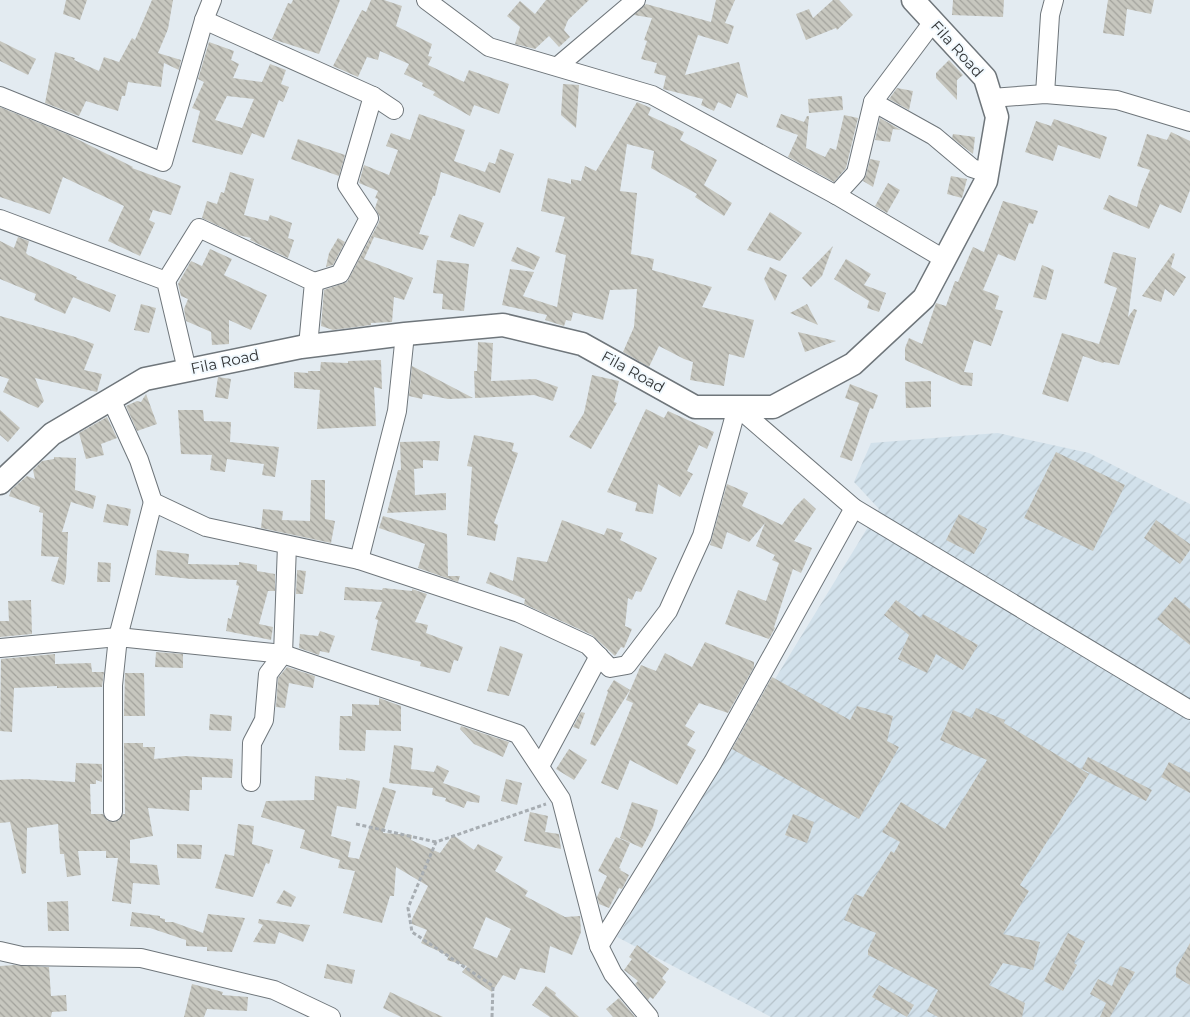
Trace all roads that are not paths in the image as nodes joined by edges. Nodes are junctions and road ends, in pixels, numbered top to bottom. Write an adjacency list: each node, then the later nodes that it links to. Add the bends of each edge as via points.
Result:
1 (212, 0): 6 (street)
2 (426, 0): 8 (street, via 489,47)
3 (636, 0): 8 (street)
4 (913, 0): 7 (street, Fila Road)
5 (1054, 0): 9 (street, via 1050,15)
6 (204, 20): 10 (street, via 163,162); 11 (street)
7 (933, 22): 12 (street, Fila Road, via 985,78); 13 (street)
8 (558, 66): 17 (street, via 652,95)
9 (1045, 94): 12 (street); 15 (street, via 1117,100)
10 (0, 96)
11 (373, 96): 14 (street); 21 (street, via 347,185 369,218 340,274)
12 (991, 98): 16 (street, Fila Road, via 997,117)
13 (873, 102): 16 (street, via 934,136 972,168); 17 (street, via 856,173)
14 (394, 110)
15 (1190, 122)
16 (987, 173): 19 (street, Fila Road, via 986,181)
17 (836, 196): 19 (street)
18 (0, 219): 20 (street)
19 (944, 259): 26 (street, Fila Road, via 924,298 853,364 773,407)
20 (166, 281): 21 (street, via 199,228); 24 (street)
21 (314, 282): 23 (street)
22 (405, 334): 23 (street, Fila Road); 26 (street, Fila Road, via 503,325 582,344 695,407); 31 (street, via 397,411)
23 (308, 346): 24 (street, Fila Road)
24 (187, 370): 25 (street, Fila Road, via 144,379)
25 (111, 399): 27 (street, Fila Road, via 52,434); 28 (street, via 139,460)
26 (736, 407): 29 (street); 35 (street, via 702,536 668,611 628,665 610,668)
27 (0, 483)
28 (153, 502): 30 (street, via 206,527); 32 (street)
29 (854, 508): 36 (street); 40 (street, via 713,762)
30 (287, 545): 31 (street); 34 (street)
31 (359, 560): 35 (street, via 519,613 588,645)
32 (118, 637): 33 (street); 34 (street); 39 (street, via 113,685)
33 (0, 648)
34 (283, 654): 37 (street, via 518,734); 38 (street, via 268,674 264,720 252,743)
35 (599, 656): 37 (street)
36 (1190, 710)
37 (540, 766): 40 (street, via 561,799)
38 (251, 782)
39 (113, 812)
40 (599, 946): 43 (street, via 613,974)
41 (0, 951): 42 (street, via 22,956 141,958 274,990)
42 (331, 1017)
43 (649, 1017)

